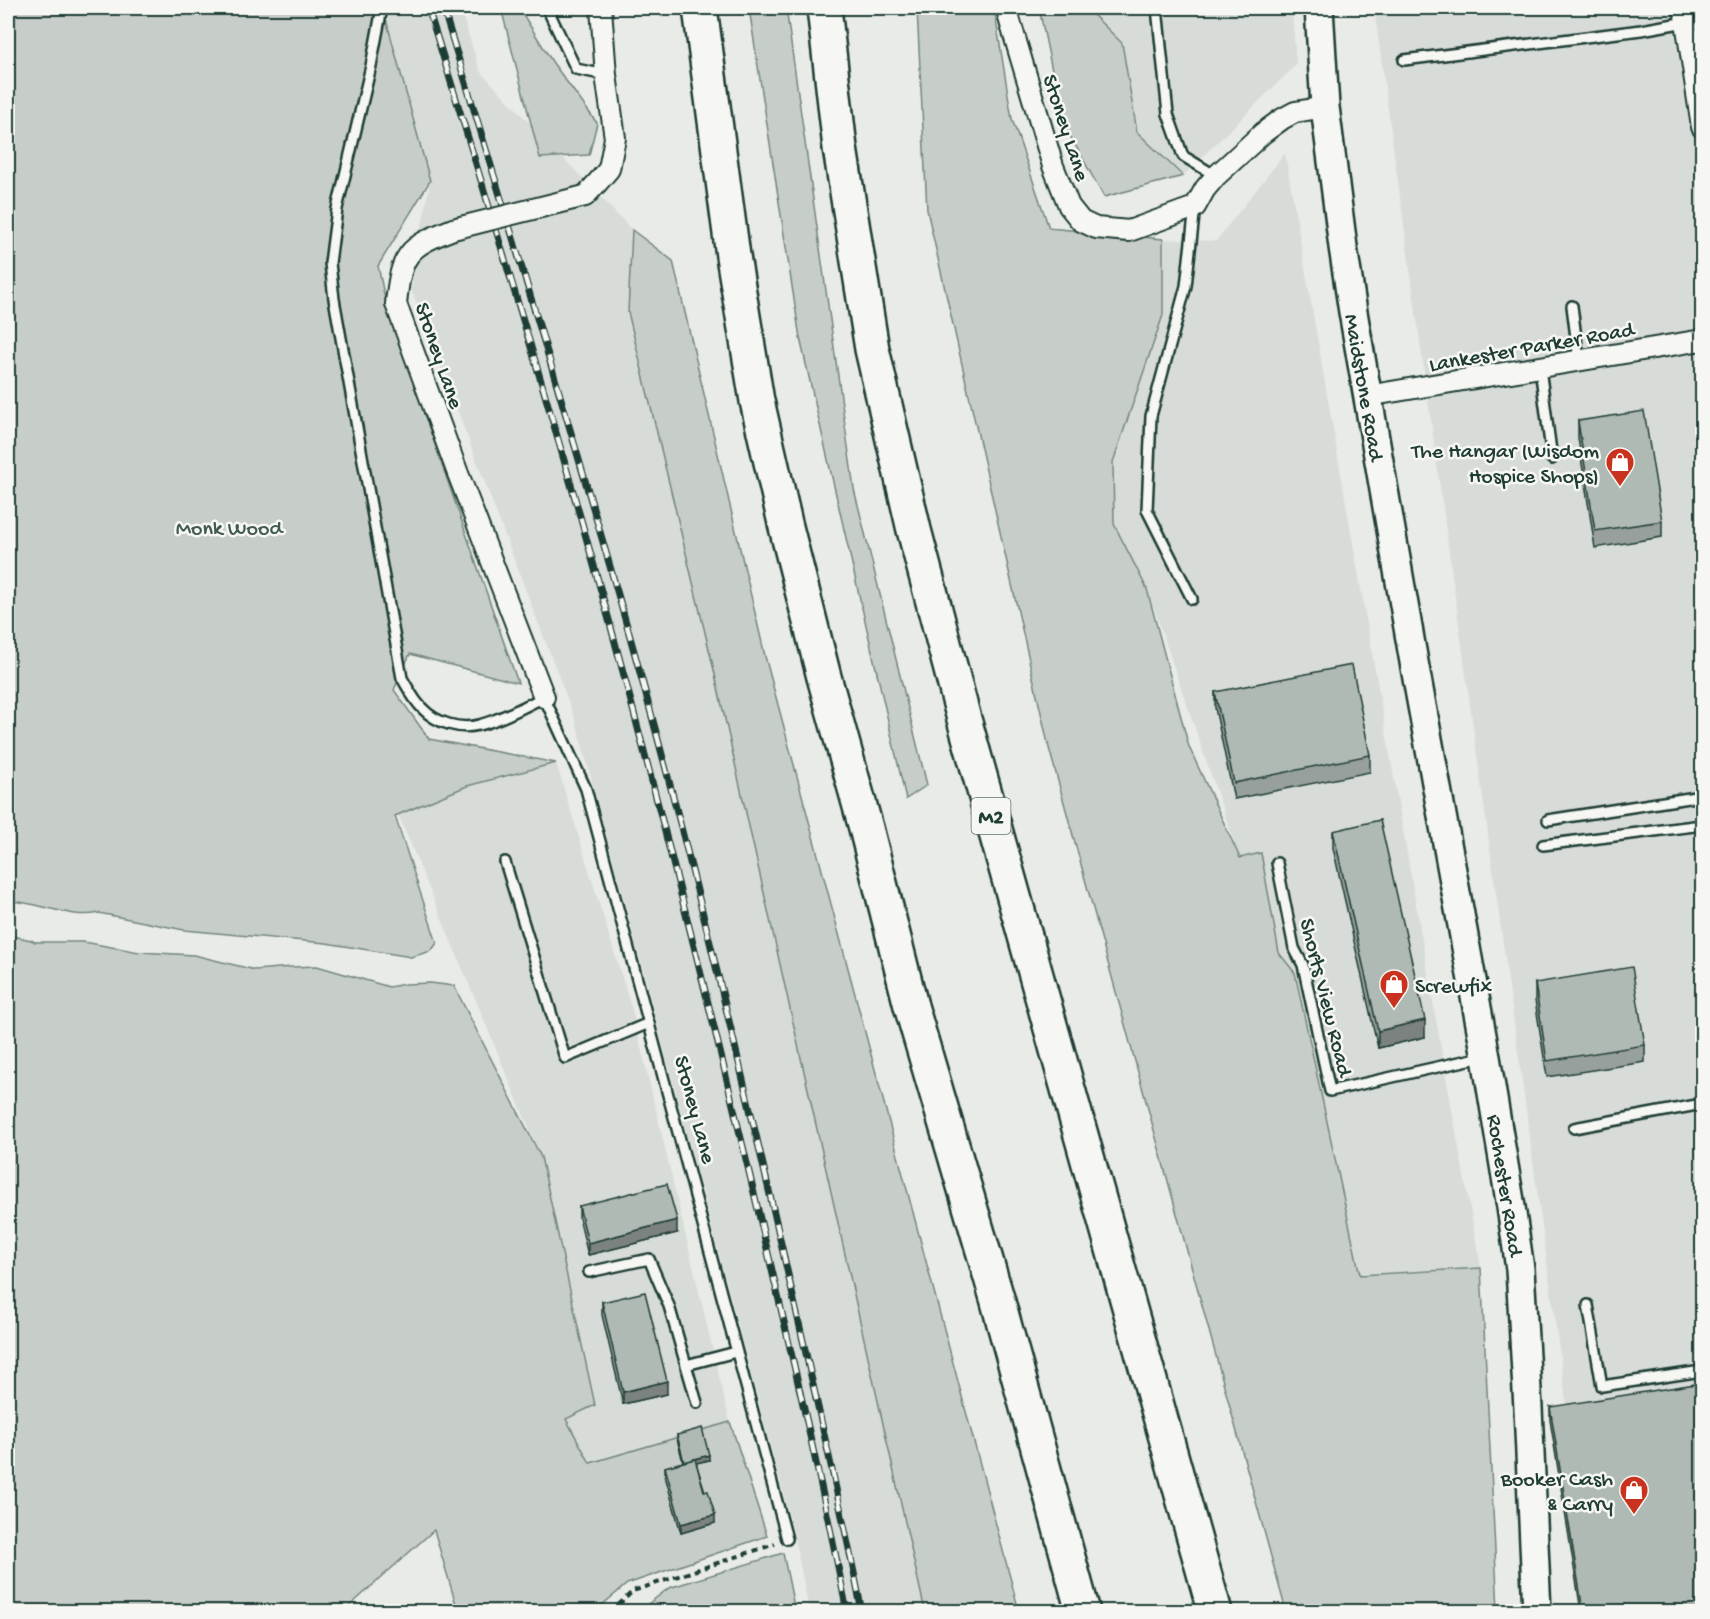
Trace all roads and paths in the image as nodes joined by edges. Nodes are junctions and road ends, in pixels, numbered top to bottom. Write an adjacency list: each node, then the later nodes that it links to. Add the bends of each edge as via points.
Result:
1 (382, 8): 23 (lane, via 337,209 330,263 402,678 432,718 456,726 478,726)
2 (547, 8): 11 (lane, via 576,69)
3 (601, 8): 11 (street, Stoney Lane)
4 (700, 8): 43 (highway, via 732,256 757,401 785,524 911,1006)
5 (824, 8): 44 (highway, M2, via 840,148 872,348 914,530)
6 (1007, 8): 15 (street, Stoney Lane, via 1053,166 1069,206 1081,220 1096,228 1129,231)
7 (1157, 8): 14 (lane, via 1168,114 1183,156)
8 (1319, 8): 12 (main road, Maidstone Road)
9 (1685, 15): 10 (lane, via 1641,30); 13 (street)
10 (1404, 60)
11 (606, 75): 23 (street, Stoney Lane, bridge, via 615,138 609,169 598,183 585,196 453,229 425,240 407,255 396,304)
12 (1325, 107): 14 (street, via 1295,112 1281,119); 20 (main road, Maidstone Road)
13 (1702, 127)
14 (1216, 176): 15 (street)
15 (1195, 207): 22 (lane, via 1186,286 1151,416 1147,510)
16 (1572, 306): 18 (lane)
17 (1702, 340): 18 (street, Lankester Parker Road)
18 (1579, 361): 19 (street, Lankester Parker Road)
19 (1540, 368): 20 (street, Lankester Parker Road); 21 (lane)
20 (1367, 396): 24 (main road, Maidstone Road)
21 (1552, 459)
22 (1192, 599)
23 (544, 697): 31 (lane, Stoney Lane, via 586,789)
24 (1433, 764): 32 (main road, Rochester Road)
25 (1702, 796): 26 (lane)
26 (1548, 820)
27 (1702, 825): 28 (lane)
28 (1543, 845)
29 (505, 862): 31 (lane, via 565,1058)
30 (1277, 863): 32 (lane, Shorts View Road, via 1330,1091)
31 (649, 1023): 37 (lane, Stoney Lane)
32 (1486, 1057): 45 (main road, Rochester Road, via 1520,1269)
33 (1702, 1104): 34 (lane)
34 (1574, 1128)
35 (589, 1272): 38 (lane, via 649,1259 669,1306)
36 (1588, 1305): 39 (lane, via 1602,1386)
37 (736, 1352): 38 (lane); 41 (lane, Stoney Lane)
38 (686, 1365): 40 (lane)
39 (1702, 1371)
40 (697, 1403)
41 (788, 1539): 42 (path, via 633,1591)
42 (611, 1611)
43 (1083, 1611)
44 (1215, 1611)
45 (1537, 1611)

